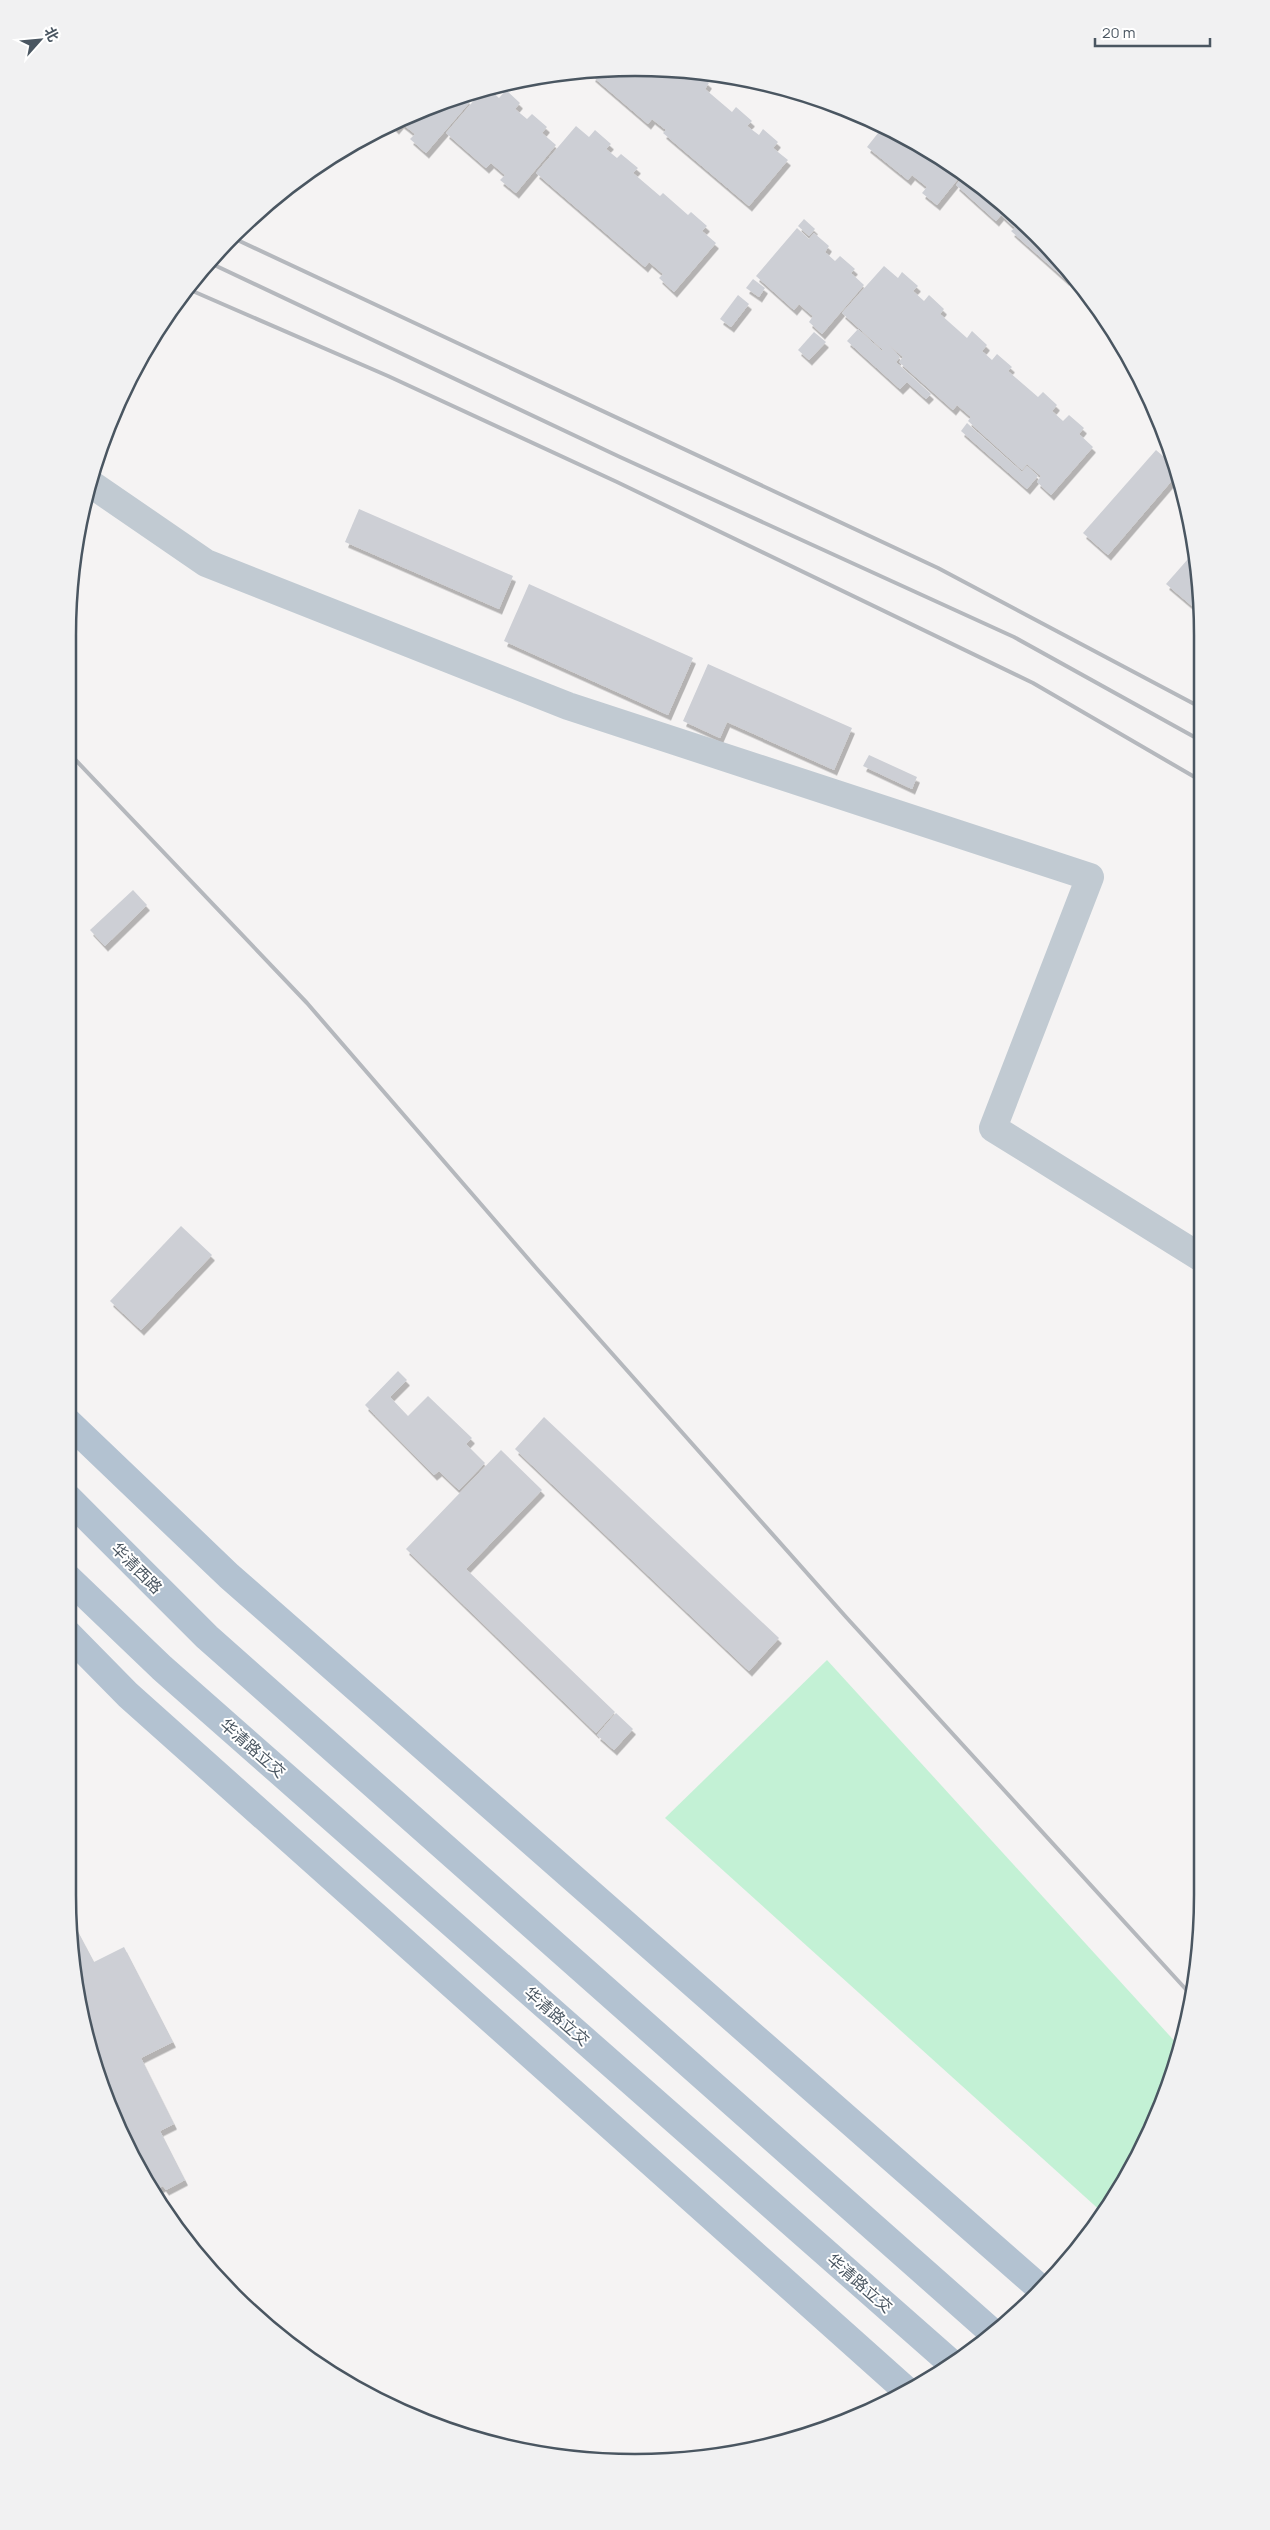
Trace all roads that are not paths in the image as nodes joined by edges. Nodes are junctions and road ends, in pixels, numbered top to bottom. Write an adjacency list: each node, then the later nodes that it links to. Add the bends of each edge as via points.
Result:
1 (96, 487): 2 (lane, via 206,563 559,702 1090,877 993,1128)
2 (1194, 1253)
3 (76, 1430): 7 (main road, via 236,1582)
4 (76, 1506): 8 (main road, 华清西路, via 208,1637)
5 (76, 1586): 10 (main road, 华清路立交, via 162,1668)
6 (76, 1642): 9 (main road, via 128,1695)
7 (1035, 2284)
8 (987, 2328)
9 (852, 2341): 11 (main road); 12 (main road)
10 (946, 2359)
11 (901, 2386)
12 (891, 2391)

